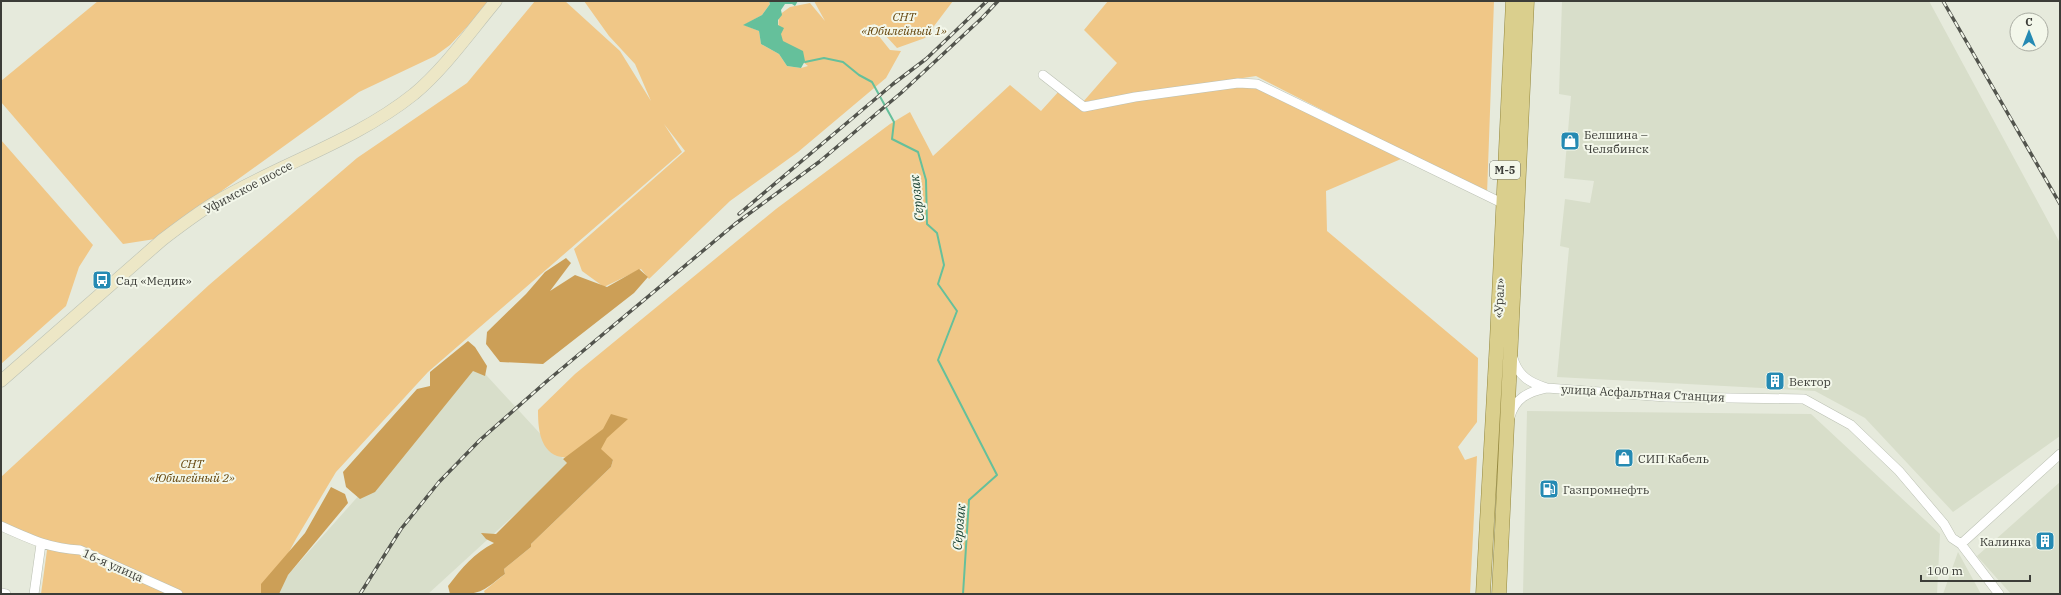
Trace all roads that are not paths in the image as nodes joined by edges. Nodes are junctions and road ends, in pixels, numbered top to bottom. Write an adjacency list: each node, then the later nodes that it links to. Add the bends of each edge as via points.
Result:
1 (496, 1): 7 (main road, Уфимское шоссе, via 438,70 414,93 387,113 342,139 215,203 188,220)
2 (1513, 1): 5 (main road, «Урал» / М-5)
3 (1527, 1): 6 (main road, «Урал» / М-5)
4 (1043, 75): 5 (street, via 1084,107 1135,97 1238,83 1257,84)
5 (1504, 204): 18 (main road, «Урал» / М-5)
6 (1511, 351): 8 (street, улица Асфальтная Станция, via 1515,366 1522,376 1533,384); 9 (main road, «Урал» / М-5)
7 (1, 381)
8 (1547, 388): 9 (street, via 1533,391 1517,402); 13 (street, улица Асфальтная Станция, via 1666,397 1804,399 1851,425 1899,471 1944,524 1952,538)
9 (1506, 434): 19 (main road, «Урал» / М-5)
10 (2060, 454): 13 (street)
11 (1, 526): 12 (street, 16-я улица)
12 (41, 544): 16 (street); 17 (street, 16-я улица, via 80,550)
13 (1961, 544): 20 (street, улица Асфальтная Станция)
14 (1, 593): 15 (street)
15 (6, 594)
16 (34, 594)
17 (178, 594)
18 (1483, 594)
19 (1499, 594)
20 (1998, 594)

